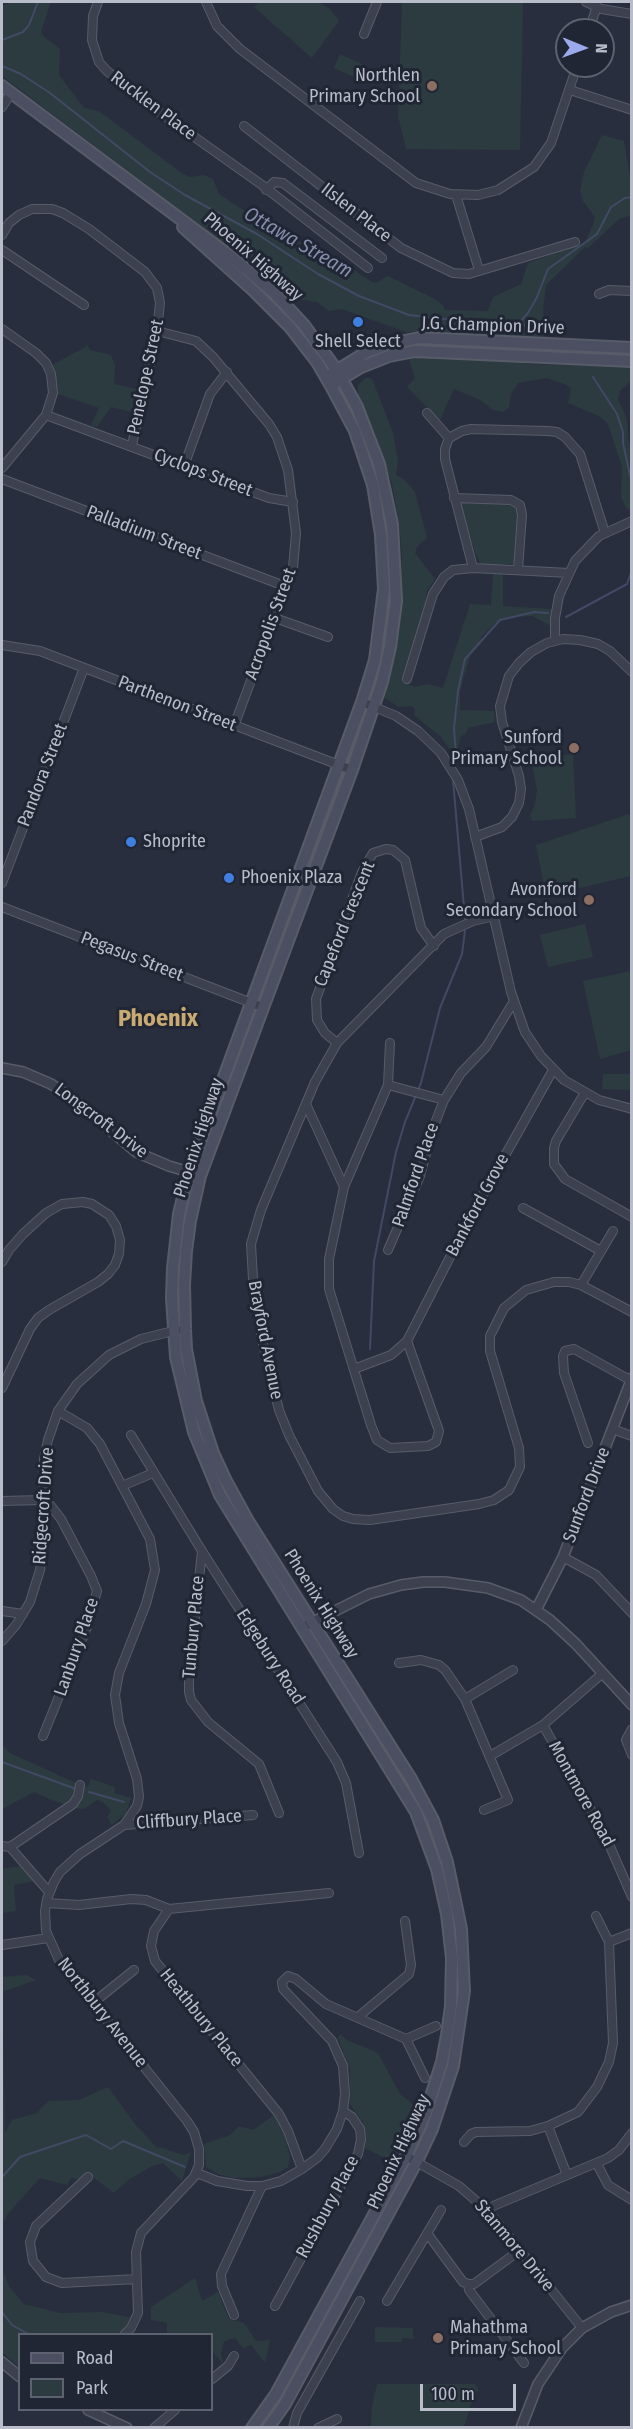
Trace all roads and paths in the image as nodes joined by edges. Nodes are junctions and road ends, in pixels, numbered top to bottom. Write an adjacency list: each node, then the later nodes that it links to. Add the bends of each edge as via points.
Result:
1 (98, 2): 16 (street, Rucklen Place, via 92,40 103,67)
2 (206, 2): 17 (street, via 217,26 240,49 416,183)
3 (377, 2): 8 (street)
4 (586, 2): 5 (street)
5 (597, 6): 6 (street); 7 (street)
6 (632, 14)
7 (593, 18)
8 (364, 34)
9 (574, 78): 11 (street)
10 (2, 86): 12 (main road, Phoenix Highway)
11 (570, 90): 14 (street); 17 (street, via 551,143 534,167 498,190)
12 (11, 93): 13 (street); 18 (main road, Phoenix Highway)
13 (2, 107)
14 (632, 110)
15 (244, 126): 24 (street, Ilslen Place, via 401,248 453,273 464,275)
16 (266, 190): 22 (street, via 274,182 283,183); 23 (street, Rucklen Place)
17 (456, 195): 24 (street)
18 (171, 213): 34 (main road, Phoenix Highway, via 275,294 304,325); 35 (main road, Phoenix Highway, via 290,327)
19 (2, 235): 29 (street, Penelope Street, via 9,223 32,209 52,209 74,218 151,279 160,299)
20 (575, 242): 24 (street, Ilslen Place)
21 (2, 250): 27 (street)
22 (382, 258)
23 (368, 268)
24 (479, 270)
25 (632, 291): 26 (street, via 609,290)
26 (598, 294)
27 (84, 305)
28 (2, 329): 38 (street, via 37,354 51,374 53,393)
29 (157, 331): 33 (street, Acropolis Street, via 197,342); 40 (street, Penelope Street)
30 (632, 348): 34 (main road, J.G. Champion Drive, via 419,338 367,352)
31 (632, 361): 32 (main road, J.G. Champion Drive, via 430,351 401,353)
32 (361, 367): 34 (main road, J.G. Champion Drive); 36 (main road, via 350,384)
33 (226, 372): 41 (street, via 210,394); 45 (street, Acropolis Street, via 277,437)
34 (339, 374): 35 (main road, J.G. Champion Drive); 36 (main road, Phoenix Highway)
35 (328, 382): 59 (main road, Phoenix Highway, via 363,453 381,535 382,614 375,660)
36 (354, 402): 60 (main road, Phoenix Highway, via 384,482 395,549 394,623)
37 (427, 412): 39 (street)
38 (46, 415): 40 (street, Cyclops Street); 42 (street)
39 (449, 438): 44 (street, via 445,459); 47 (street, via 471,429 548,431 565,437 580,454)
40 (132, 445): 41 (street, Cyclops Street)
41 (184, 466): 45 (street, Cyclops Street, via 269,498)
42 (2, 468)
43 (2, 479): 51 (street, Palladium Street)
44 (454, 498): 48 (street); 49 (street, via 511,500 520,505)
45 (293, 502): 51 (street, Acropolis Street, via 296,550)
46 (632, 521): 47 (street)
47 (605, 533): 50 (street, via 587,547)
48 (473, 568): 49 (street); 58 (street, via 453,570 433,594)
49 (518, 570): 50 (street)
50 (568, 573): 54 (street, via 559,596)
51 (287, 587): 52 (street, Acropolis Street)
52 (275, 618): 53 (street); 61 (street, Acropolis Street)
53 (328, 637)
54 (555, 641): 57 (street, via 598,644); 64 (street, via 531,652 509,676 500,706 520,782 519,803 502,827)
55 (2, 645): 56 (street, Parthenon Street, via 31,648)
56 (84, 668): 61 (street, Parthenon Street); 65 (street, Pandora Street)
57 (632, 672)
58 (407, 679)
59 (362, 702): 60 (street); 62 (main road, Phoenix Highway)
60 (374, 706): 63 (main road, Phoenix Highway); 64 (street, via 404,721 441,753 458,780)
61 (234, 726): 62 (street, Parthenon Street)
62 (340, 765): 63 (street, Parthenon Street); 70 (main road, Phoenix Highway)
63 (352, 770): 70 (main road, Phoenix Highway)
64 (475, 837): 67 (street)
65 (2, 883)
66 (2, 907): 70 (street, Pegasus Street)
67 (494, 916): 68 (street, Brayford Avenue, via 444,934); 69 (street)
68 (434, 945): 71 (street, Brayford Avenue); 71 (street, Capeford Crescent, via 421,928 405,860 393,850 373,853 362,872 316,999 317,1020)
69 (514, 1001): 74 (street, via 525,1032); 77 (street, Palmford Place, via 486,1047)
70 (257, 1004): 80 (main road, Phoenix Highway); 81 (main road, Phoenix Highway)
71 (337, 1043): 78 (street, Brayford Avenue, via 319,1071)
72 (390, 1043): 75 (street)
73 (2, 1068): 80 (street, Longcroft Drive, via 24,1072 51,1084 136,1152)
74 (553, 1070): 76 (street); 92 (street, Bankford Grove)
75 (388, 1085): 77 (street, Palmford Place); 82 (street)
76 (584, 1094): 79 (street); 84 (street, via 556,1141 554,1164 565,1179)
77 (444, 1100): 86 (street, Palmford Place, via 420,1176)
78 (306, 1104): 82 (street); 89 (street, Brayford Avenue, via 253,1231 250,1259 279,1410 318,1491 333,1509 353,1519 370,1520 480,1504 508,1490 520,1467 519,1448 492,1363 490,1336 504,1308 526,1290 554,1282)
79 (632, 1109)
80 (189, 1172): 81 (street, Longcroft Drive); 91 (main road, Phoenix Highway, via 179,1214 172,1298)
81 (200, 1176): 91 (main road, Phoenix Highway, via 190,1221)
82 (344, 1187): 93 (street, via 328,1282)
83 (524, 1208): 87 (street)
84 (632, 1217)
85 (613, 1231): 87 (street)
86 (388, 1250)
87 (601, 1251): 89 (street)
88 (2, 1262): 95 (street, via 23,1234 62,1204 92,1204 109,1215 120,1240 115,1265 98,1282 38,1318)
89 (581, 1285): 90 (street, Brayford Avenue)
90 (632, 1312)
91 (179, 1329): 96 (street, Ridgecroft Drive, via 141,1339 109,1355 77,1384); 111 (main road, Phoenix Highway, via 213,1453 237,1502); 112 (main road, Phoenix Highway, via 178,1368 187,1410 211,1477)
92 (407, 1341): 93 (street, Bankford Grove, via 391,1355); 93 (street, via 437,1424 438,1437 432,1444 398,1449 377,1440)
93 (354, 1369)
94 (631, 1379): 97 (street, Sunford Drive); 100 (street, via 574,1349 565,1351 564,1373)
95 (2, 1388)
96 (58, 1411): 102 (street, Northbury Avenue, via 93,1434); 103 (street, Ridgecroft Drive, via 44,1459)
97 (612, 1429): 99 (street); 106 (street, Sunford Drive)
98 (131, 1436): 101 (street, Edgebury Road)
99 (632, 1437)
100 (588, 1443)
101 (153, 1473): 102 (street); 105 (street, Edgebury Road)
102 (122, 1486): 128 (street, Northbury Avenue, via 150,1539 155,1570 116,1683 117,1713 139,1797 134,1813)
103 (43, 1500): 104 (street); 110 (street, Ridgecroft Drive, via 40,1570); 121 (street, Lanbury Place, via 61,1519 97,1591)
104 (2, 1501)
105 (202, 1551): 126 (street, Tunbury Place, via 189,1673 191,1700 208,1722 258,1764); 131 (street, Edgebury Road, via 337,1762 346,1783)
106 (564, 1557): 107 (street, Sunford Drive); 109 (street, via 596,1575)
107 (536, 1610): 111 (street, via 488,1588 423,1582 369,1593); 116 (street)
108 (2, 1611): 110 (street)
109 (632, 1612)
110 (23, 1614): 113 (street, Ridgecroft Drive)
111 (313, 1621): 112 (street); 156 (main road, Phoenix Highway, via 423,1799 441,1844 457,1907 464,1980 458,2040 439,2112)
112 (302, 1627): 155 (main road, Phoenix Highway, via 416,1812 444,1895 452,1970 447,2035 434,2089)
113 (2, 1641)
114 (399, 1663): 117 (street, via 421,1660 439,1665)
115 (513, 1670): 117 (street)
116 (603, 1673): 118 (street); 119 (street)
117 (465, 1699): 123 (street)
118 (632, 1705)
119 (543, 1725): 123 (street); 134 (street, Montmore Road, via 605,1835)
120 (632, 1729): 122 (street, via 626,1740)
121 (44, 1736)
122 (632, 1755)
123 (490, 1756): 125 (street, via 508,1800)
124 (80, 1785): 130 (street, via 73,1804)
125 (484, 1810)
126 (279, 1813)
127 (253, 1815): 128 (street, Cliffbury Place)
128 (124, 1825): 132 (street, Northbury Avenue, via 69,1863)
129 (2, 1845): 130 (street)
130 (10, 1847): 132 (street)
131 (359, 1853)
132 (49, 1892): 135 (street, Northbury Avenue)
133 (329, 1893): 136 (street)
134 (632, 1897)
135 (46, 1903): 136 (street, via 79,1905 131,1899); 140 (street, Northbury Avenue)
136 (169, 1909): 158 (street, Heathbury Place, via 152,1938 155,1961 279,2114)
137 (596, 1916): 141 (street)
138 (405, 1922): 147 (street, via 409,1974)
139 (632, 1933): 141 (street)
140 (48, 1938): 142 (street); 146 (street, Northbury Avenue, via 59,1960)
141 (609, 1942): 152 (street, via 613,2043 609,2062 580,2110)
142 (2, 1944)
143 (134, 1970): 146 (street)
144 (308, 1990): 145 (street); 145 (street, via 292,1976 285,1978 283,1989); 147 (street, via 326,2004)
145 (296, 2002): 151 (street, via 339,2053 345,2080)
146 (93, 2003): 159 (street, Northbury Avenue, via 194,2132 199,2149)
147 (358, 2017): 149 (street)
148 (436, 2026): 149 (street)
149 (406, 2039): 150 (street)
150 (424, 2078)
151 (343, 2111): 158 (street, via 325,2149); 173 (street, Rushbury Place, via 360,2129 358,2154)
152 (548, 2126): 154 (street, via 530,2131 476,2132); 160 (street)
153 (632, 2133): 157 (street, via 614,2154)
154 (464, 2142)
155 (406, 2156): 156 (street, Stanmore Drive); 187 (main road, Phoenix Highway, via 276,2394)
156 (417, 2162): 164 (street, Stanmore Drive, via 459,2186); 188 (main road, Phoenix Highway, via 285,2404)
157 (597, 2164): 160 (street); 163 (street, via 606,2182)
158 (302, 2169): 162 (street)
159 (197, 2173): 162 (street, via 228,2183); 168 (street, via 141,2233 136,2252)
160 (567, 2175): 164 (street)
161 (88, 2177): 168 (street, via 36,2226 30,2242 33,2261 46,2277 62,2283)
162 (262, 2186): 174 (street, via 221,2274)
163 (632, 2200)
164 (486, 2209): 167 (street, Stanmore Drive)
165 (441, 2210): 166 (street)
166 (428, 2233): 169 (street); 171 (street)
167 (520, 2250): 169 (street, via 474,2284); 175 (street, Stanmore Drive)
168 (137, 2279): 176 (street, via 138,2313)
169 (468, 2284): 179 (street)
170 (360, 2301): 189 (street, via 297,2413)
171 (387, 2301)
172 (632, 2305): 175 (street)
173 (275, 2306)
174 (234, 2315)
175 (582, 2328): 191 (street, via 542,2377)
176 (126, 2333)
177 (234, 2356): 181 (street)
178 (2, 2361): 180 (street)
179 (524, 2363)
180 (18, 2375)
181 (213, 2378)
182 (92, 2411): 185 (street)
183 (173, 2411): 186 (street)
184 (337, 2419): 190 (street)
185 (127, 2427)
186 (154, 2427)
187 (252, 2427)
188 (268, 2427)
189 (293, 2427)
190 (318, 2427)
191 (521, 2427)

